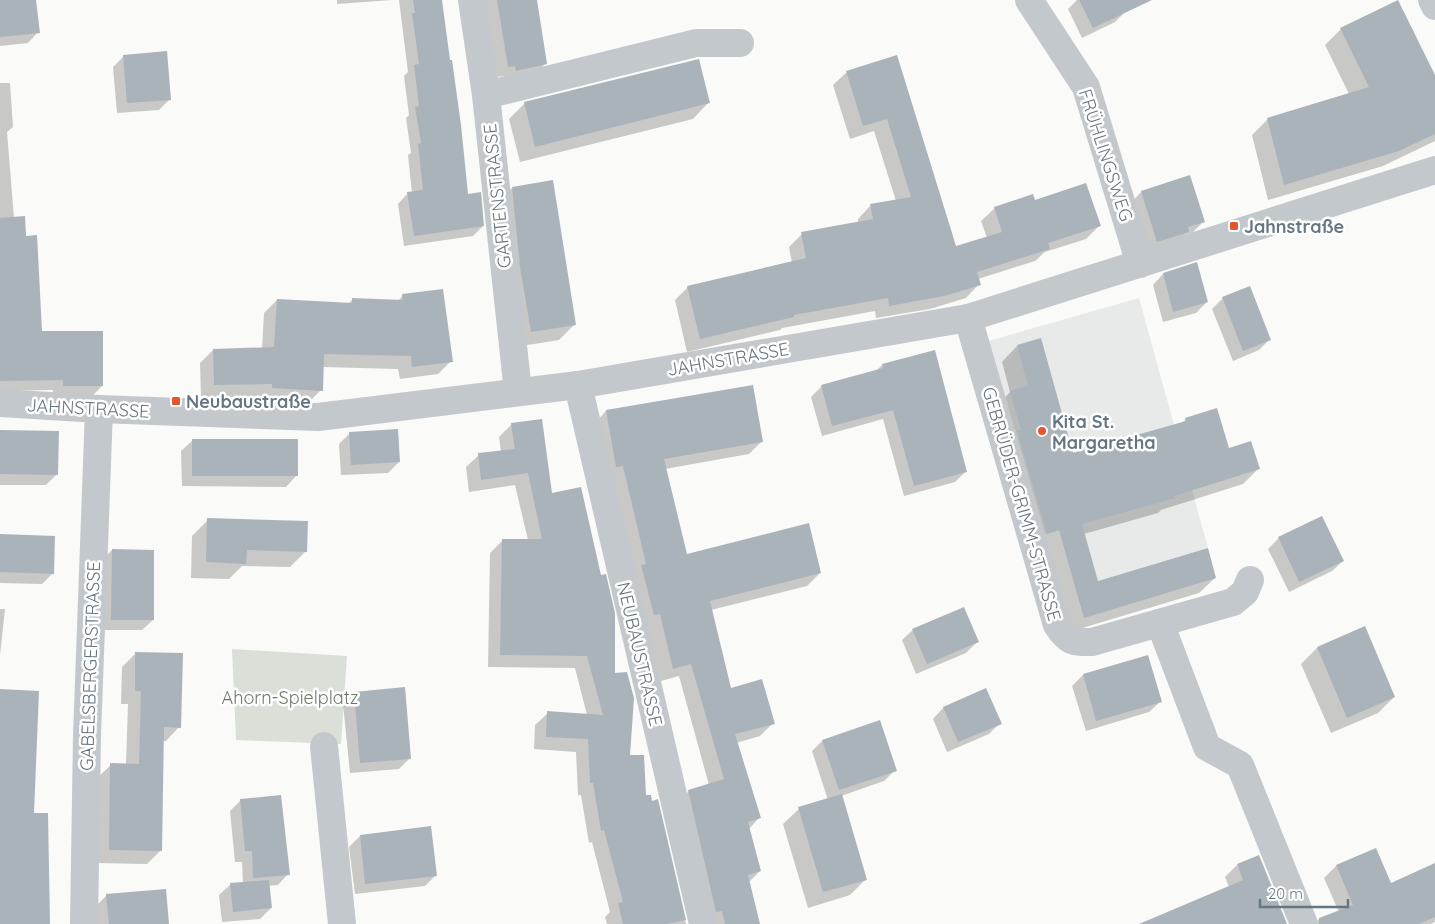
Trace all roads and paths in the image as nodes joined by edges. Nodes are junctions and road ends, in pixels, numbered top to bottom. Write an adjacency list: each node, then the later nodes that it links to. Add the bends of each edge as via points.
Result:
1 (472, 0): 6 (street, GARTENSTRASSE)
2 (1029, 0): 8 (street, FRÜHLINGSWEG, via 1086,87)
3 (1432, 0): 4 (street)
4 (1435, 6)
5 (740, 43): 6 (street, via 696,43)
6 (486, 95): 11 (street, GARTENSTRASSE)
7 (1435, 170): 8 (street, JAHNSTRASSE)
8 (1140, 264): 9 (street, JAHNSTRASSE)
9 (968, 318): 10 (street, JAHNSTRASSE); 15 (street, GEBRÜDER-GRIMM-STRASSE, via 1057,625 1072,642 1092,642)
10 (578, 384): 11 (street, JAHNSTRASSE); 19 (street, NEUBAUSTRASSE)
11 (518, 392): 13 (street, JAHNSTRASSE, via 318,417)
12 (0, 403): 13 (street, JAHNSTRASSE)
13 (99, 409): 17 (street, GABELSBERGERSTRASSE)
14 (1250, 580): 15 (street, GEBRÜDER-GRIMM-STRASSE, via 1245,592 1233,602)
15 (1160, 623): 20 (street, via 1207,747 1240,765)
16 (324, 746): 18 (street)
17 (84, 924)
18 (342, 924)
19 (702, 924)
20 (1304, 924)

